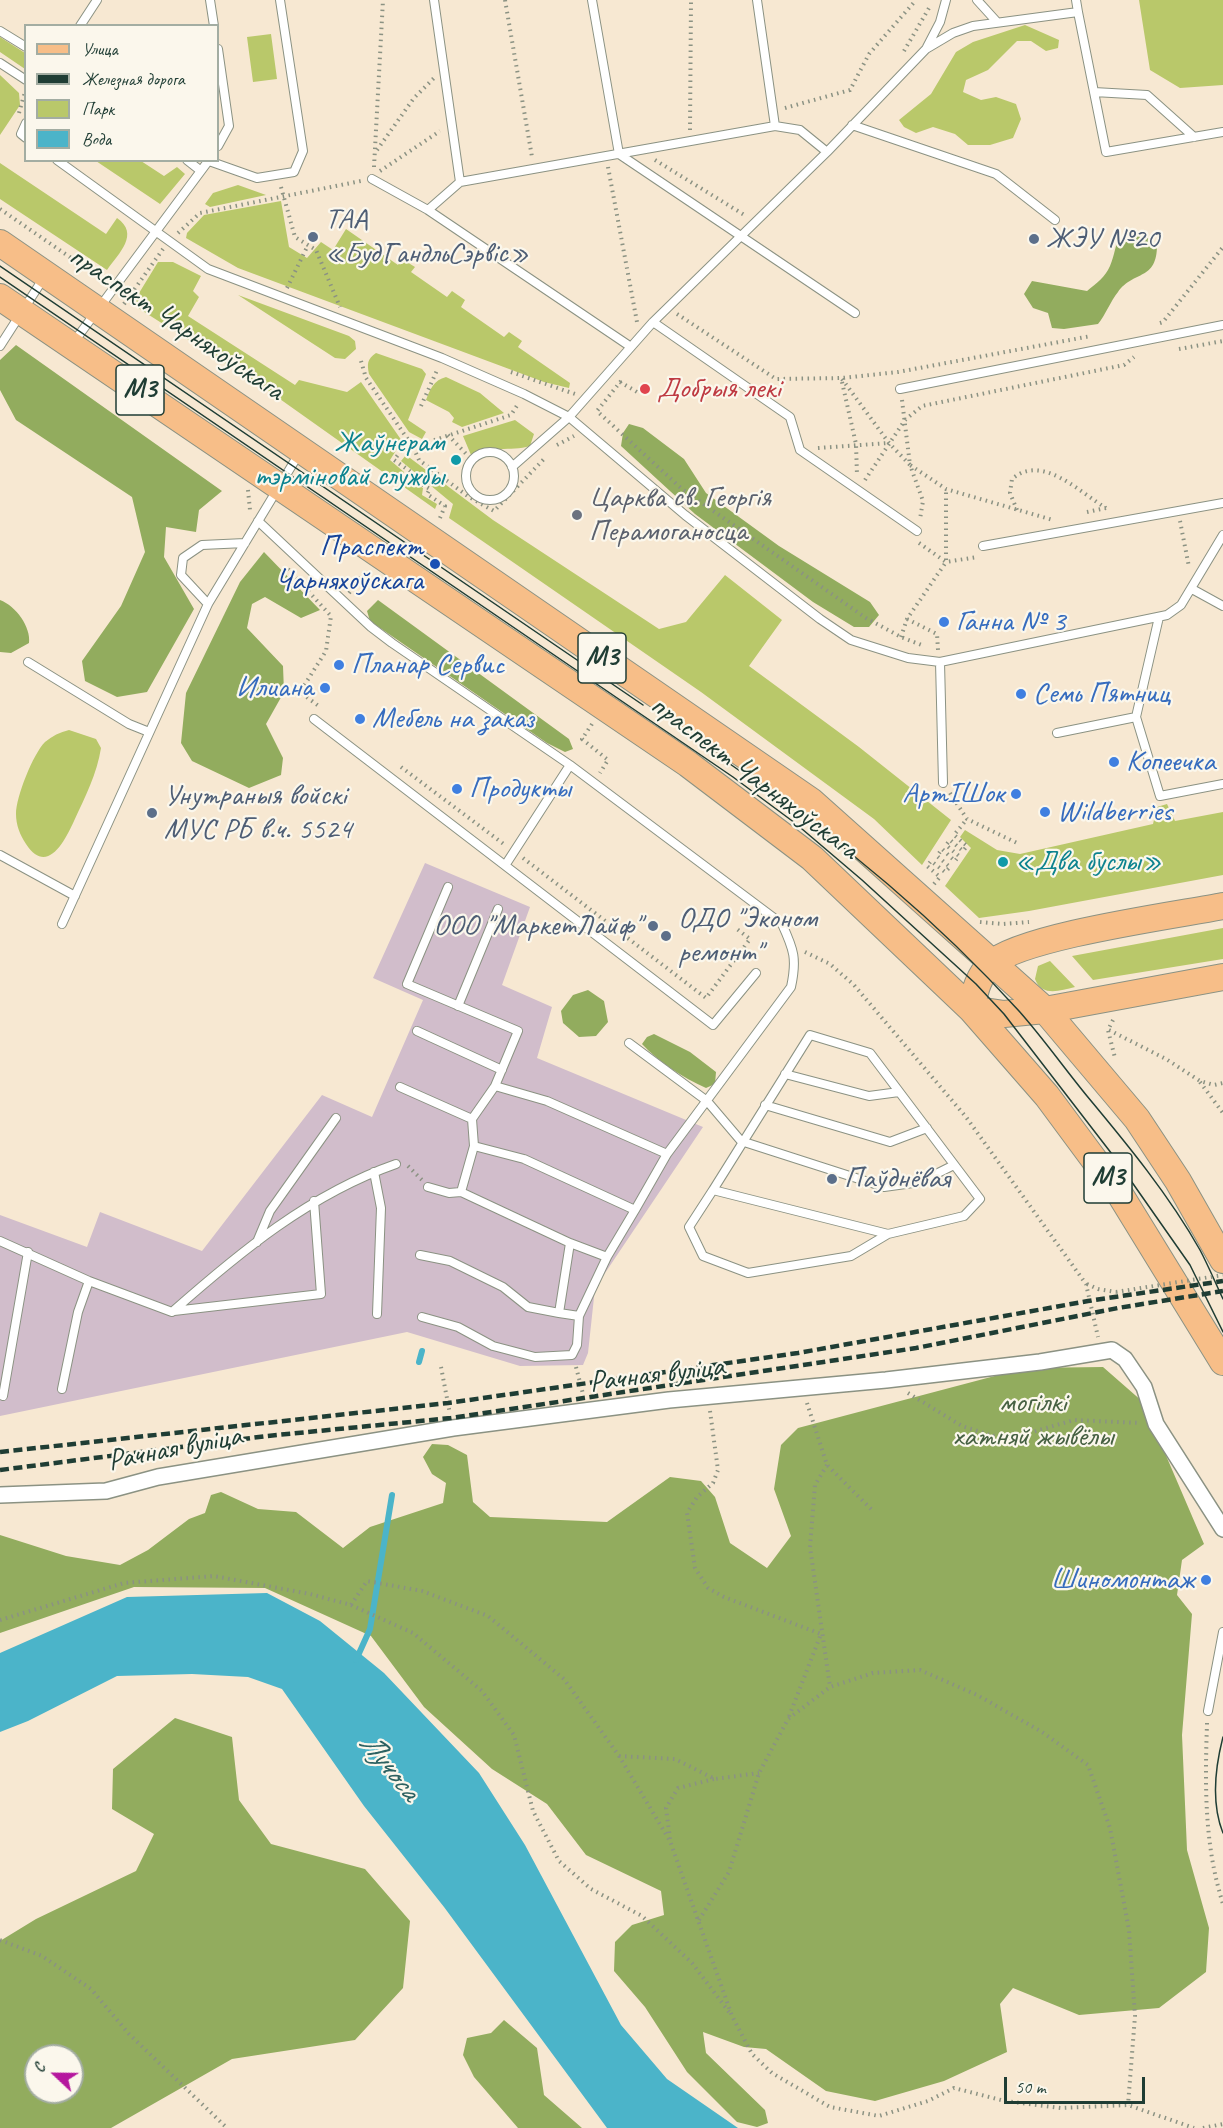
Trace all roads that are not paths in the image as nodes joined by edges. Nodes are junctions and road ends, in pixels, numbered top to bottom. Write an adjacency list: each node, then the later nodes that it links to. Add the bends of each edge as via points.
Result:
1 (97, 0): 12 (lane)
2 (210, 0): 13 (lane)
3 (280, 0): 31 (lane, via 303,150 294,172 257,178)
4 (434, 0): 34 (lane)
5 (592, 0): 27 (lane)
6 (757, 0): 22 (lane)
7 (946, 0): 16 (lane)
8 (977, 0): 11 (lane)
9 (1076, 0): 10 (lane)
10 (1078, 12): 11 (lane); 20 (lane)
11 (997, 22): 16 (lane, via 953,33)
12 (82, 24)
13 (214, 24)
14 (0, 31): 15 (lane)
15 (24, 46)
16 (926, 49): 21 (lane)
17 (219, 56): 25 (lane, via 229,126)
18 (0, 63): 19 (lane)
19 (22, 82)
20 (1094, 92): 24 (lane, via 1147,95); 24 (lane, via 1106,152)
21 (852, 125): 26 (lane); 36 (lane, via 996,174)
22 (775, 126): 26 (lane, via 800,130); 27 (lane)
23 (1223, 132): 24 (lane)
24 (1194, 137)
25 (219, 144)
26 (827, 152): 38 (lane)
27 (619, 154): 34 (lane); 38 (lane)
28 (60, 162): 37 (lane)
29 (190, 162): 32 (lane)
30 (208, 162): 32 (lane)
31 (212, 162)
32 (201, 171): 37 (lane)
33 (372, 179): 35 (lane)
34 (460, 182): 35 (lane)
35 (428, 210): 49 (lane)
36 (1055, 220)
37 (155, 231): 42 (lane); 51 (lane, via 208,269 442,358)
38 (741, 235): 44 (lane); 45 (lane)
39 (0, 243): 40 (main road, праспект Чарняхоўскага / М3)
40 (45, 275): 42 (main road, праспект Чарняхоўскага / М3); 43 (lane)
41 (0, 297): 43 (main road, праспект Чарняхоўскага / М3)
42 (96, 309): 47 (lane); 52 (main road, праспект Чарняхоўскага / М3)
43 (21, 311): 47 (main road, праспект Чарняхоўскага / М3); 48 (lane)
44 (855, 313)
45 (653, 322): 49 (lane); 57 (lane, via 790,417 800,450)
46 (1223, 325): 50 (lane)
47 (73, 345): 54 (main road, праспект Чарняхоўскага / М3)
48 (0, 346)
49 (631, 347): 51 (lane)
50 (900, 388)
51 (569, 417): 53 (lane); 66 (lane, via 685,515 820,620 851,640 908,658)
52 (302, 449): 54 (lane); 81 (main road, праспект Чарняхоўскага / М3, via 811,801)
53 (512, 467): 53 (lane, via 513,484 501,498 480,498 468,487 465,477 479,454 491,452 505,458)
54 (280, 484): 56 (lane); 85 (main road, праспект Чарняхоўскага / М3, via 688,764 812,858)
55 (1223, 503): 60 (lane)
56 (258, 521): 59 (lane); 71 (lane, via 378,632)
57 (917, 531)
58 (1223, 535): 61 (lane)
59 (245, 543): 62 (lane); 62 (lane, via 202,544 183,558 181,575)
60 (983, 546)
61 (1192, 589): 63 (lane); 64 (lane, via 1181,605)
62 (208, 604): 69 (lane)
63 (1223, 606)
64 (1159, 617): 66 (lane); 67 (lane)
65 (28, 662): 69 (lane, via 129,724)
66 (940, 662): 72 (lane)
67 (1136, 717): 70 (lane); 73 (lane, via 1160,796)
68 (314, 718): 75 (lane)
69 (149, 732): 77 (lane)
70 (1057, 733)
71 (570, 765): 75 (lane); 94 (lane, via 782,924 793,948 796,964 791,987)
72 (943, 783)
73 (1223, 784)
74 (0, 855): 77 (lane)
75 (506, 864): 82 (lane, via 712,1025)
76 (448, 887): 84 (lane, via 407,984)
77 (75, 896): 80 (lane)
78 (1223, 906): 81 (main road, via 1048,941 1005,954)
79 (498, 909): 84 (lane)
80 (62, 924)
81 (992, 963): 85 (main road, via 976,984); 86 (main road, праспект Чарняхоўскага / М3)
82 (756, 973)
83 (1223, 977): 86 (main road)
84 (458, 1006): 89 (lane, via 518,1031)
85 (971, 1009): 86 (main road, via 1004,1014); 124 (main road, праспект Чарняхоўскага / М3, via 1047,1096 1121,1196)
86 (1045, 1010): 117 (main road, праспект Чарняхоўскага / М3, via 1137,1119)
87 (417, 1030): 89 (lane)
88 (629, 1043): 94 (lane)
89 (502, 1070): 91 (lane)
90 (785, 1074): 93 (lane, via 869,1096); 93 (lane, via 810,1035 870,1053); 95 (lane)
91 (495, 1086): 97 (lane); 101 (lane, via 547,1101)
92 (400, 1087): 97 (lane)
93 (899, 1092): 98 (lane)
94 (707, 1101): 99 (lane); 101 (lane)
95 (765, 1105): 98 (lane, via 890,1142); 99 (lane)
96 (336, 1118): 112 (lane, via 270,1211)
97 (472, 1119): 100 (lane)
98 (927, 1128): 103 (lane)
99 (741, 1142): 103 (lane, via 884,1187 920,1182); 106 (lane)
100 (474, 1146): 107 (lane); 109 (lane, via 524,1159)
101 (667, 1154): 109 (lane)
102 (396, 1164): 104 (lane)
103 (954, 1165): 110 (lane, via 980,1199 964,1216)
104 (374, 1172): 108 (lane); 121 (lane, via 381,1208)
105 (428, 1187): 107 (lane)
106 (713, 1190): 110 (lane); 110 (lane, via 689,1227 703,1256 748,1273 851,1256)
107 (461, 1192): 113 (lane)
108 (314, 1202): 112 (lane); 119 (lane, via 321,1294)
109 (635, 1210): 116 (lane)
110 (888, 1234)
111 (0, 1241): 114 (lane)
112 (257, 1243): 119 (lane)
113 (570, 1244): 116 (lane); 120 (lane)
114 (28, 1252): 118 (lane); 126 (lane)
115 (420, 1255): 120 (lane, via 450,1260 503,1287 528,1307)
116 (607, 1257): 122 (lane)
117 (1223, 1260)
118 (89, 1281): 119 (lane); 125 (lane, via 78,1312)
119 (172, 1312)
120 (559, 1313): 122 (lane)
121 (377, 1314)
122 (579, 1316): 123 (lane, via 577,1345 572,1355 536,1357 494,1346 458,1327)
123 (422, 1317)
124 (1223, 1362)
125 (62, 1389)
126 (3, 1396)
127 (0, 1495): 128 (street, Рачная вуліца, via 106,1491 158,1477 453,1428 707,1396 1040,1362 1112,1350 1125,1359 1144,1387 1156,1424)
128 (1223, 1529)
129 (1223, 1632): 130 (lane)
130 (1208, 1710)

